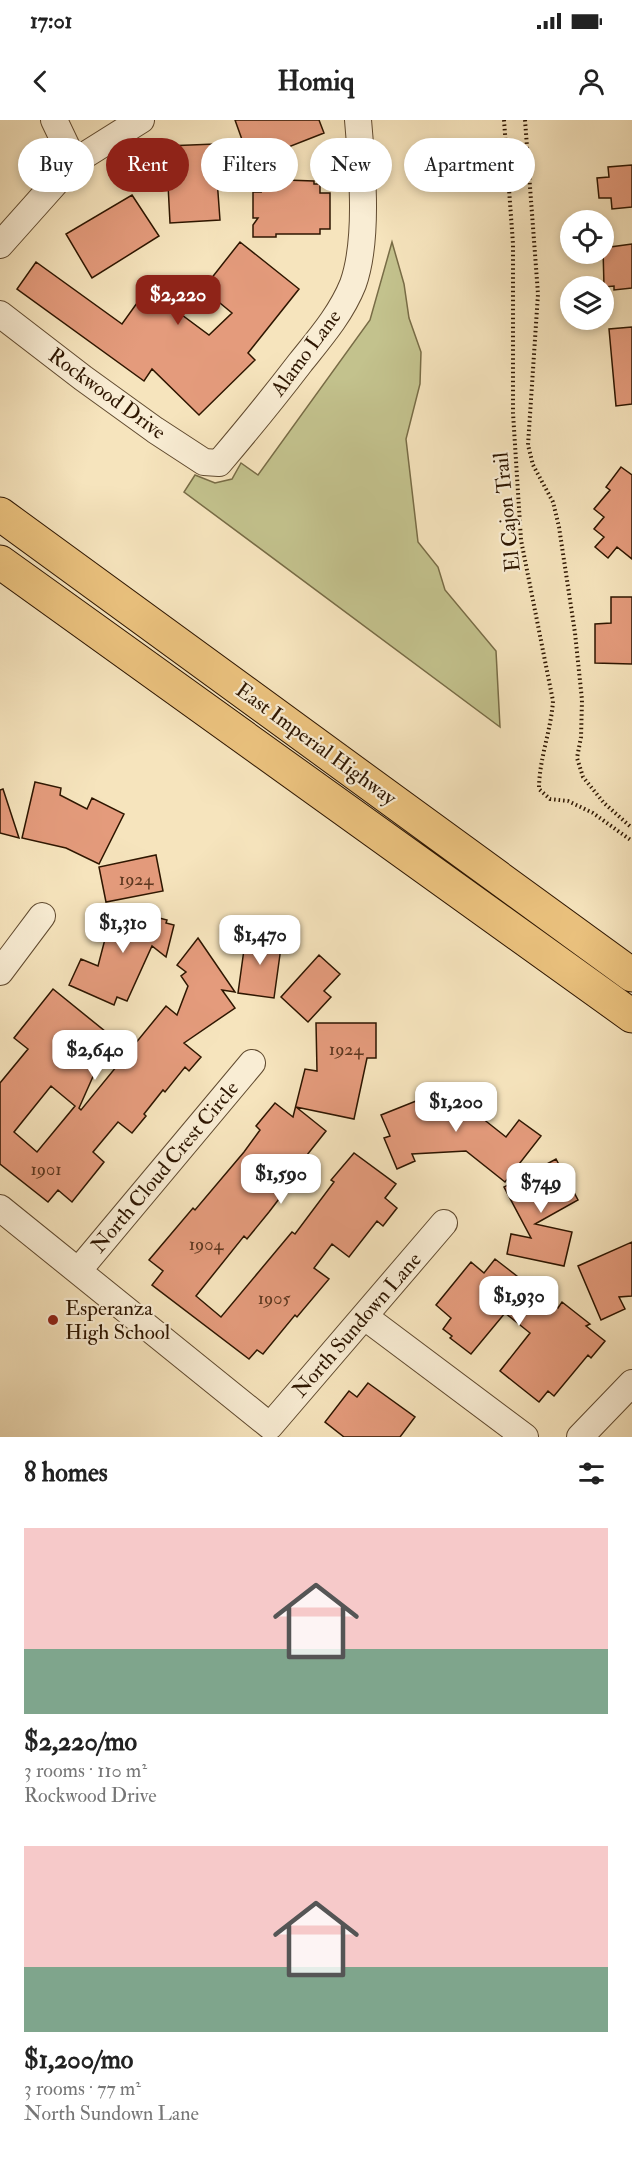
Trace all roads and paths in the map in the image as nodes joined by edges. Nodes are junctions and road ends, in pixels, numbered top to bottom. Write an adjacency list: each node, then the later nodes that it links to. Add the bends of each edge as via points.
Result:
1 (54, 120): 6 (street)
2 (141, 120): 7 (street)
3 (358, 120): 11 (street, Alamo Lane, via 362,238 353,282 339,314)
4 (504, 120): 19 (path, El Cajon Trail, via 513,244 513,413 521,540 553,701 539,789 550,799 568,801 593,813)
5 (525, 120): 18 (path, El Cajon Trail, via 538,294 528,445 533,465 553,502 559,528 582,700 577,758 583,777)
6 (63, 138)
7 (94, 149)
8 (47, 192): 9 (street)
9 (0, 245)
10 (0, 314): 11 (street, Rockwood Drive, via 155,430 204,462)
11 (219, 463)
12 (0, 499): 16 (highway)
13 (0, 514): 16 (highway, East Imperial Highway)
14 (0, 562): 17 (highway, East Imperial Highway)
15 (0, 569): 17 (highway)
16 (85, 576): 22 (highway, East Imperial Highway)
17 (69, 613): 23 (highway, East Imperial Highway)
18 (632, 828)
19 (632, 841)
20 (42, 916): 21 (street)
21 (0, 972)
22 (632, 975)
23 (632, 1016)
24 (252, 1063): 27 (street, North Cloud Crest Circle)
25 (0, 1208): 27 (street)
26 (444, 1223): 28 (street, North Sundown Lane)
27 (78, 1271): 28 (street, North Sundown Lane, via 270,1426)
28 (365, 1317): 30 (street)
29 (632, 1383): 31 (street)
30 (525, 1437)
31 (580, 1437)

